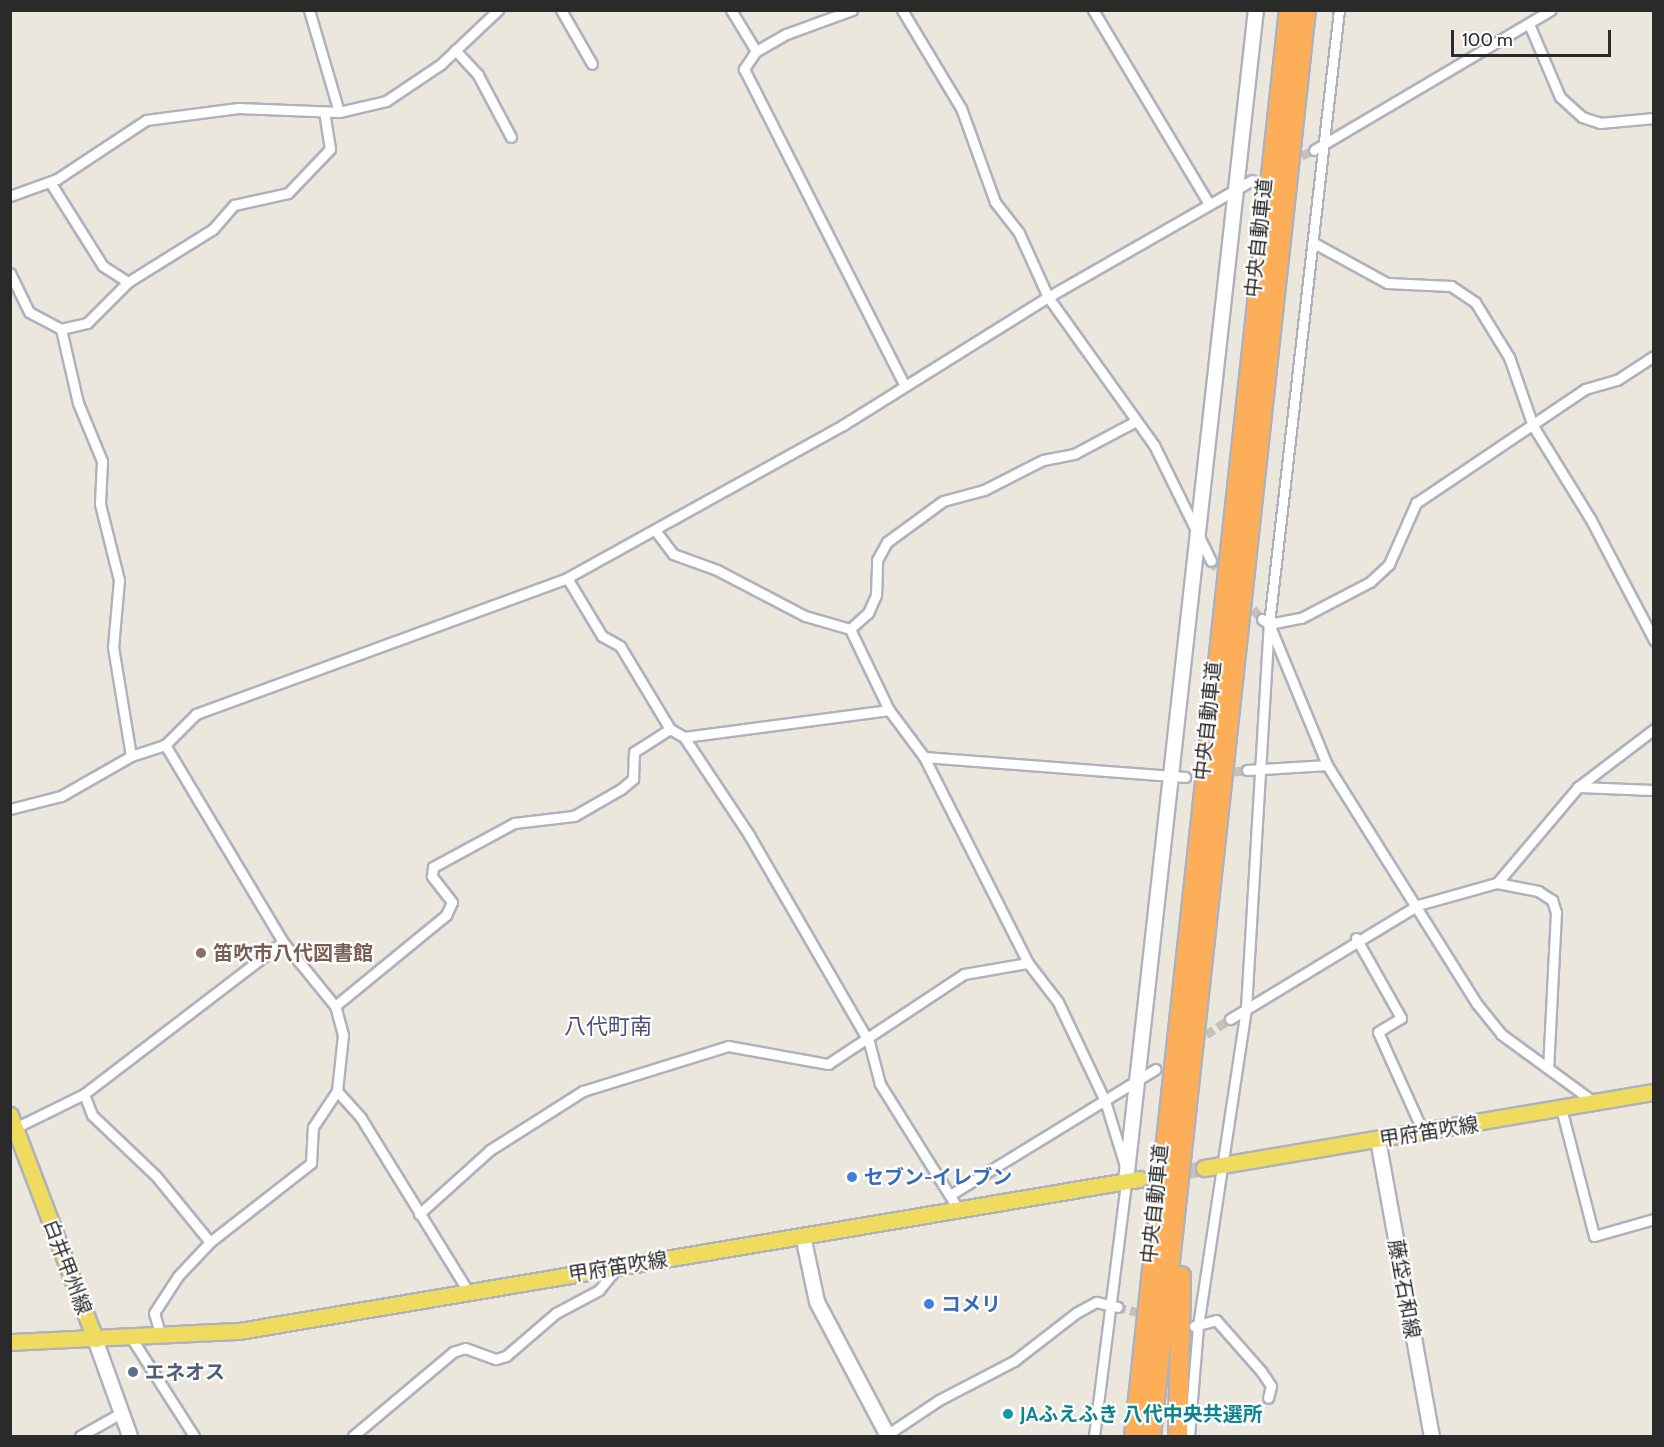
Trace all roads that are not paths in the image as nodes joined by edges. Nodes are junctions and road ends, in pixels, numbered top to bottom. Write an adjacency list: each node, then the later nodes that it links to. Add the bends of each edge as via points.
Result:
1 (309, 10): 18 (street)
2 (498, 10): 14 (street)
3 (561, 10): 16 (street)
4 (731, 10): 15 (street)
5 (852, 10): 15 (street, via 786,34)
6 (902, 10): 31 (street, via 961,108 995,202 1019,233)
7 (1093, 10): 27 (street)
8 (1256, 10): 25 (street)
9 (1289, 10): 106 (highway, 中央自動車道)
10 (1306, 10): 77 (highway, 中央自動車道)
11 (1339, 10): 21 (street)
12 (1551, 10): 13 (street)
13 (1529, 24): 19 (street, via 1560,97 1582,117 1600,123); 21 (street)
14 (455, 50): 18 (street, via 386,101); 20 (street, via 478,75)
15 (756, 51): 34 (street, via 744,69 748,83)
16 (592, 63)
17 (324, 111): 18 (street); 24 (street, via 238,108 146,120); 30 (street, via 330,149 302,181 288,193 234,206 213,229)
18 (339, 112)
19 (1653, 118)
20 (511, 137)
21 (1324, 144): 22 (street); 28 (street)
22 (1314, 150)
23 (1252, 180): 25 (street)
24 (50, 182): 26 (street); 30 (street, via 103,266)
25 (1237, 190): 27 (street); 38 (street)
26 (10, 196)
27 (1208, 202): 31 (street)
28 (1314, 243): 36 (street, via 1387,282 1434,283 1462,291 1509,357); 41 (street)
29 (10, 273): 32 (street, via 29,312)
30 (129, 282): 32 (street, via 87,323)
31 (1048, 297): 34 (street); 35 (street)
32 (61, 329): 49 (street, via 78,403 102,461 100,504 120,580 113,647)
33 (1653, 356): 36 (street, via 1617,380 1585,389)
34 (904, 384): 37 (street)
35 (1136, 421): 38 (street, via 1154,445); 42 (street, via 1074,454 1043,460 984,490 943,501 887,542 877,560 876,595 868,613)
36 (1533, 426): 41 (street, via 1416,503 1389,564 1370,582 1301,618); 43 (street, via 1591,520)
37 (655, 530): 40 (street); 42 (street, via 673,554 814,620)
38 (1200, 544): 39 (street); 54 (street)
39 (1211, 561)
40 (567, 578): 45 (street, via 602,636 620,646 638,670); 48 (street, via 196,714)
41 (1265, 621): 51 (street); 52 (street)
42 (850, 629): 44 (street)
43 (1653, 640)
44 (889, 710): 47 (street); 50 (street)
45 (670, 729): 47 (street); 63 (street, via 634,752 633,779 621,789 574,816 514,823 433,867 432,876 452,902 446,915)
46 (1653, 729): 55 (street)
47 (684, 737): 66 (street, via 749,835)
48 (165, 745): 49 (street); 61 (street)
49 (131, 756): 57 (street, via 61,796)
50 (924, 757): 54 (street); 62 (street)
51 (1326, 765): 52 (street); 59 (street)
52 (1258, 768): 53 (street); 64 (street)
53 (1247, 770)
54 (1180, 777): 69 (street)
55 (1578, 787): 56 (street); 58 (street)
56 (1653, 790)
57 (10, 809)
58 (1497, 883): 59 (street); 67 (street, via 1538,891 1552,900 1556,912)
59 (1418, 905): 60 (street); 67 (street, via 1477,1004 1501,1034)
60 (1356, 938): 64 (street); 78 (street, via 1401,1018 1378,1032)
61 (283, 942): 63 (street); 72 (street)
62 (1028, 963): 66 (street, via 964,974); 73 (street, via 1058,1002)
63 (335, 1006): 70 (street, via 343,1035)
64 (1246, 1008): 65 (street); 80 (street)
65 (1230, 1019)
66 (869, 1042): 83 (street, via 880,1084); 85 (street, via 828,1065 728,1046 583,1091 490,1150)
67 (1548, 1068): 74 (street)
68 (1156, 1069): 69 (street)
69 (1139, 1080): 73 (street); 82 (street)
70 (337, 1091): 85 (street, via 361,1118); 88 (street, via 313,1127 310,1163)
71 (1653, 1092): 74 (main road, 甲府笛吹線)
72 (84, 1094): 76 (street); 88 (street, via 92,1115 156,1176)
73 (1105, 1101): 82 (street); 83 (street)
74 (1594, 1102): 75 (main road, 甲府笛吹線)
75 (1561, 1108): 78 (main road, 甲府笛吹線); 86 (street, via 1594,1236)
76 (13, 1122): 95 (main road, 白井甲州線)
77 (1186, 1127): 107 (highway, 中央自動車道); 108 (highway)
78 (1424, 1134): 79 (main road, 甲府笛吹線)
79 (1378, 1140): 80 (main road, 甲府笛吹線); 110 (street, 藤垈石和線)
80 (1221, 1165): 81 (main road, 甲府笛吹線); 93 (street)
81 (1204, 1168)
82 (1131, 1177): 84 (main road, 甲府笛吹線); 91 (street)
83 (950, 1195): 84 (street)
84 (958, 1209): 87 (main road, 甲府笛吹線)
85 (419, 1214): 90 (street)
86 (1653, 1220)
87 (803, 1236): 89 (main road, 甲府笛吹線); 100 (street, via 817,1302)
88 (210, 1242): 94 (street, via 159,1301 154,1312)
89 (619, 1266): 90 (main road, 甲府笛吹線); 104 (street, via 598,1290 556,1312 506,1356 496,1359 465,1348 453,1352)
90 (468, 1291): 94 (main road, 甲府笛吹線, via 239,1331)
91 (1107, 1304): 92 (street); 100 (street, via 1096,1302 1076,1312 1014,1361 939,1400); 105 (street)
92 (1117, 1306)
93 (1195, 1326): 98 (street, via 1216,1320 1271,1386); 109 (street)
94 (161, 1337): 96 (main road, 甲府笛吹線)
95 (95, 1339): 96 (main road, 甲府笛吹線); 97 (main road, 白井甲州線); 99 (street)
96 (132, 1339): 103 (street)
97 (10, 1342)
98 (1268, 1398)
99 (121, 1413): 101 (street); 102 (street)
100 (887, 1436)
101 (80, 1437)
102 (130, 1437)
103 (194, 1437)
104 (353, 1437)
105 (1094, 1437)
106 (1132, 1437)
107 (1151, 1437)
108 (1178, 1437)
109 (1189, 1437)
110 (1432, 1437)

